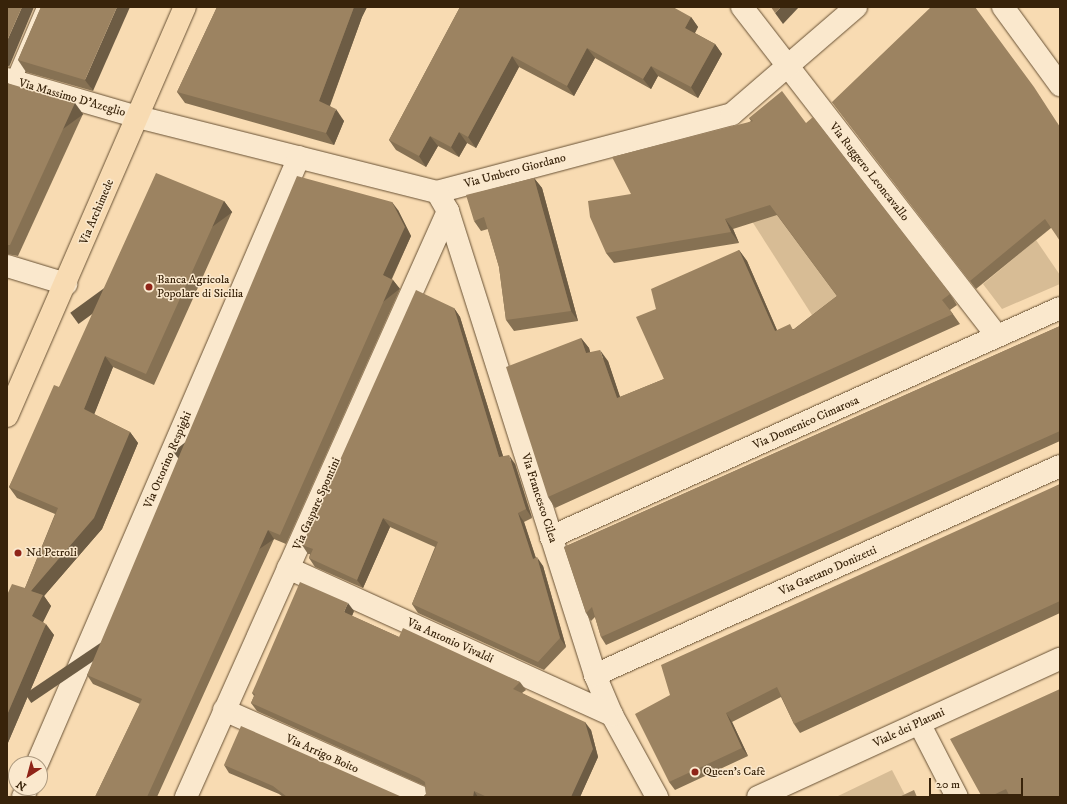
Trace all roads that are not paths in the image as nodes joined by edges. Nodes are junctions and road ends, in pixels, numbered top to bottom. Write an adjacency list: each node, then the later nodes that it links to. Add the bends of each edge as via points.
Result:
1 (44, 7): 7 (lane)
2 (185, 7): 9 (main road, Via Archimede)
3 (742, 7): 6 (street, Via Ruggero Leoncavallo)
4 (856, 7): 6 (street, Via Umbero Giordano)
5 (1003, 7): 8 (street)
6 (788, 67): 11 (street, Via Umbero Giordano, via 732,114); 16 (street, Via Ruggero Leoncavallo)
7 (10, 80): 9 (street, Via Massimo D'Azeglio)
8 (1060, 85)
9 (138, 117): 10 (street, Via Umbero Giordano); 14 (main road, Via Archimede)
10 (299, 157): 11 (street, Via Umbero Giordano); 26 (street, Via Ottorino Respighi)
11 (437, 192): 12 (street, Via Francesco Cilea)
12 (448, 211): 19 (street, Via Francesco Cilea); 20 (street, Via Gaspare Spontini)
13 (7, 266): 14 (street)
14 (66, 284): 17 (main road, Via Archimede)
15 (1060, 308): 16 (street, Via Domenico Cimarosa)
16 (997, 336): 19 (street, Via Domenico Cimarosa)
17 (7, 416)
18 (1060, 466): 22 (street, Via Gaetano Donizetti)
19 (551, 537): 22 (street, Via Francesco Cilea)
20 (288, 568): 23 (street, Via Gaspare Spontini); 24 (street, Via Antonio Vivaldi)
21 (1060, 659): 25 (street, Viale dei Platani)
22 (595, 675): 24 (street, Via Francesco Cilea)
23 (224, 710): 27 (street, Via Gaspare Spontini); 28 (street, Via Arrigo Boito)
24 (612, 715): 29 (street, Via Francesco Cilea)
25 (919, 723): 30 (street, Viale dei Platani); 31 (street)
26 (40, 756)
27 (186, 797)
28 (420, 797)
29 (657, 797)
30 (758, 797)
31 (957, 797)

